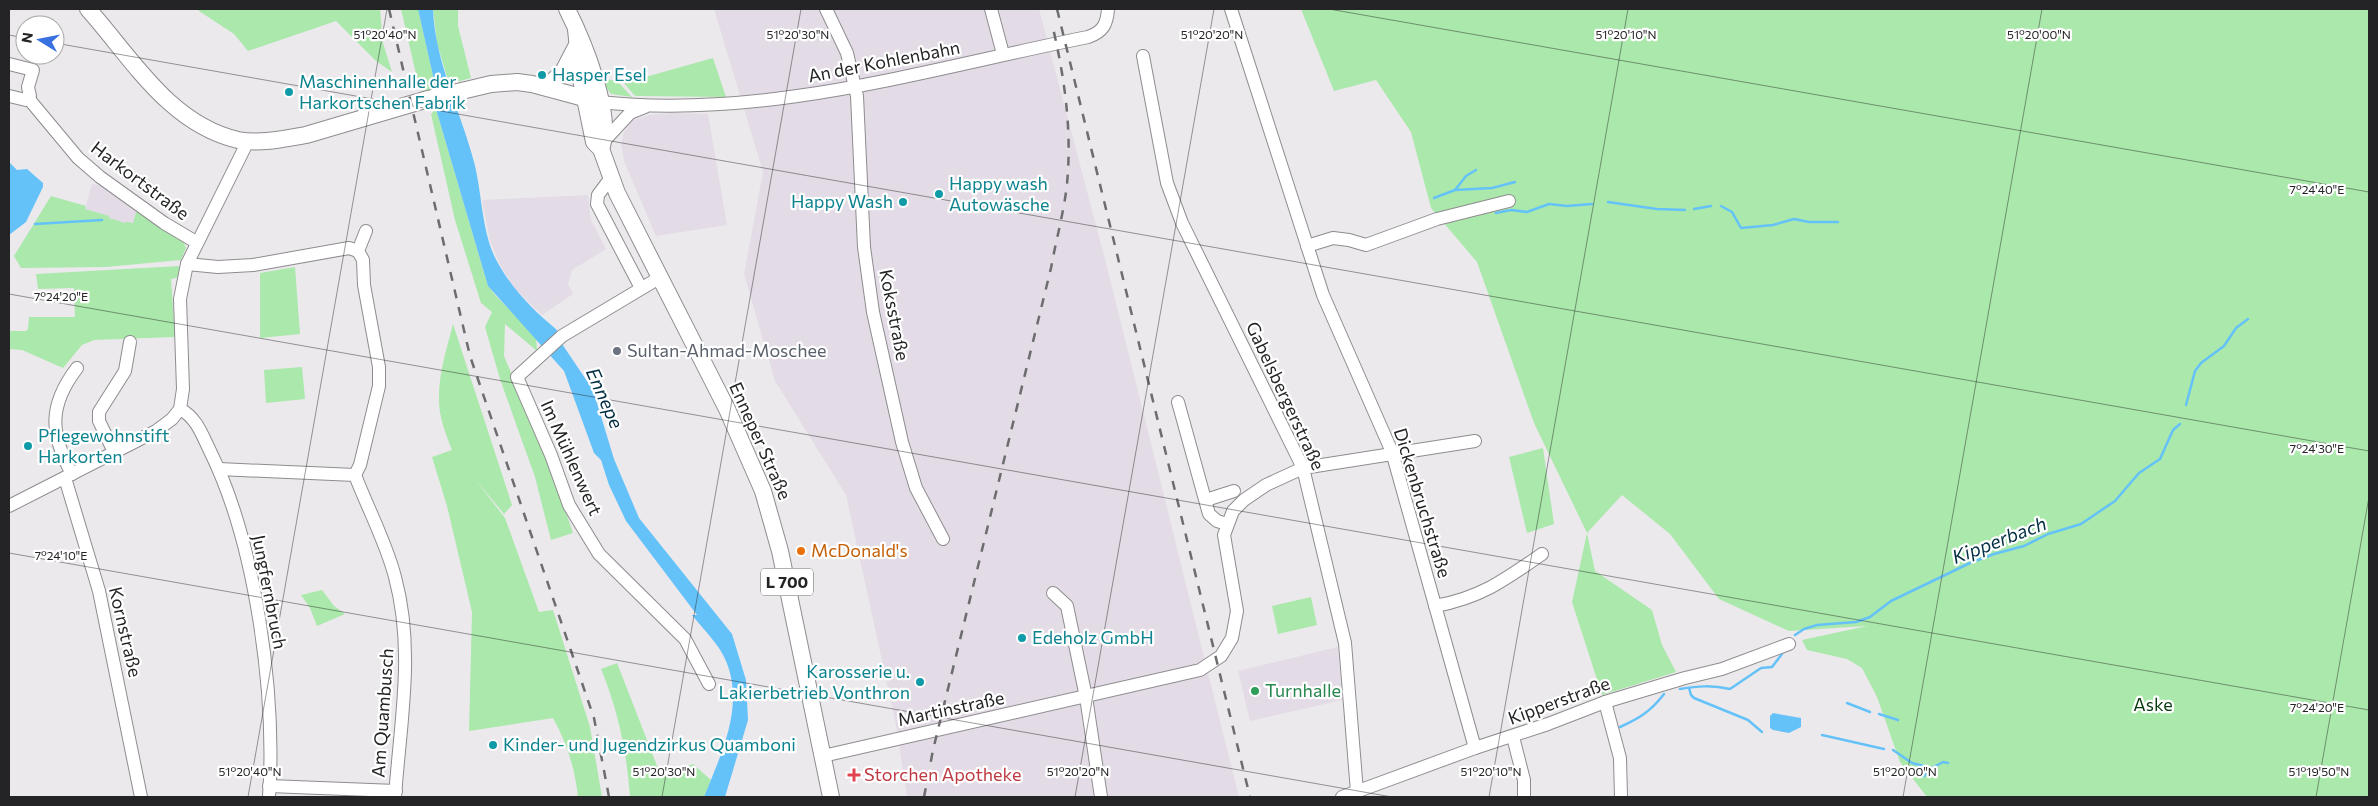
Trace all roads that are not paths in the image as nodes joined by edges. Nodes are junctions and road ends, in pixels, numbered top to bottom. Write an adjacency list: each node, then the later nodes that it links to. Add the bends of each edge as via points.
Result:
1 (88, 9): 18 (main road, via 149,82 183,114 220,133)
2 (567, 9): 7 (main road, Enneper Straße / L 700)
3 (826, 9): 13 (street, Koksstraße, via 847,53)
4 (991, 9): 9 (street)
5 (1108, 9): 9 (street, An der Kohlenbahn, via 1099,34)
6 (1231, 9): 24 (street, Dickenbruchstraße)
7 (576, 29): 8 (main road, Enneper Straße / L 700); 16 (main road, Enneper Straße / L 700, via 588,56)
8 (576, 47): 12 (main road, via 563,72); 16 (main road, Enneper Straße / L 700)
9 (1003, 54): 13 (street, An der Kohlenbahn)
10 (1143, 56): 36 (street, Gabelsbergerstraße, via 1167,183 1182,223)
11 (9, 64): 15 (street, via 32,70)
12 (546, 87): 16 (main road); 18 (main road, via 500,83 428,99 306,135 282,140)
13 (855, 87): 17 (street, An der Kohlenbahn, via 770,101); 44 (street, Koksstraße, via 864,247 873,312 902,442 916,488)
14 (9, 96): 15 (street)
15 (28, 98): 23 (street, Harkortstraße, via 78,158 100,177)
16 (592, 100): 17 (street, An der Kohlenbahn); 19 (main road, Enneper Straße / L 700, via 594,142)
17 (647, 106): 19 (street, via 630,114)
18 (248, 140): 23 (street, Harkortstraße)
19 (603, 145): 20 (main road, Enneper Straße / L 700)
20 (610, 179): 27 (main road, Enneper Straße / L 700); 28 (street, via 598,195 597,204)
21 (1509, 201): 24 (street, via 1437,220 1366,245 1333,238)
22 (366, 231): 25 (street)
23 (196, 242): 26 (street, Harkortstraße)
24 (1307, 246): 35 (street, Dickenbruchstraße, via 1323,295)
25 (358, 251): 26 (street, via 350,248 253,265); 38 (street, via 363,260 379,386)
26 (187, 264): 32 (street, Harkortstraße, via 180,299 183,389)
27 (659, 278): 28 (street, Im Mühlenwert); 54 (main road, Enneper Straße / L 700, via 742,440 769,508)
28 (641, 288): 49 (street, Im Mühlenwert, via 562,336 517,377 569,505 599,554 685,639)
29 (130, 342): 34 (street, via 125,371 99,412 99,421)
30 (77, 368): 39 (street, via 62,390 54,421)
31 (1178, 402): 41 (street)
32 (180, 409): 34 (street, via 156,431); 37 (street, Jungfernbruch, via 190,415 198,426)
33 (1475, 441): 35 (street)
34 (114, 452): 39 (street)
35 (1392, 452): 36 (street); 47 (street, Dickenbruchstraße)
36 (1303, 468): 43 (street, via 1266,485 1244,500 1233,511); 57 (street, Gabelsbergerstraße, via 1345,642)
37 (219, 469): 38 (street); 55 (street, Jungfernbruch, via 242,541 258,616 270,735)
38 (355, 474): 56 (street, Am Quambusch, via 395,578 405,635 406,692)
39 (68, 476): 42 (street); 58 (street, Kornstraße, via 99,591)
40 (1234, 491): 41 (street)
41 (1206, 500): 43 (street, via 1209,514)
42 (9, 506)
43 (1227, 524): 50 (street, Martinstraße, via 1225,542 1237,611 1232,638 1221,656 1200,670)
44 (943, 539)
45 (1542, 554): 47 (street, via 1486,591 1460,602)
46 (1054, 593): 50 (street, via 1067,606)
47 (1435, 606): 53 (street, Dickenbruchstraße)
48 (1789, 644): 51 (street, Kipperstraße, via 1722,669)
49 (709, 684)
50 (1086, 697): 54 (street, Martinstraße); 60 (street)
51 (1604, 702): 52 (street, Kipperstraße); 62 (street, via 1620,758)
52 (1513, 737): 53 (street, Kipperstraße); 61 (street, via 1524,780)
53 (1475, 748): 57 (street, Kipperstraße)
54 (823, 756): 59 (main road, Enneper Straße / L 700)
55 (269, 792): 56 (street)
56 (396, 794)
57 (1350, 795)
58 (141, 797)
59 (831, 797)
60 (1101, 797)
61 (1524, 797)
62 (1621, 797)

